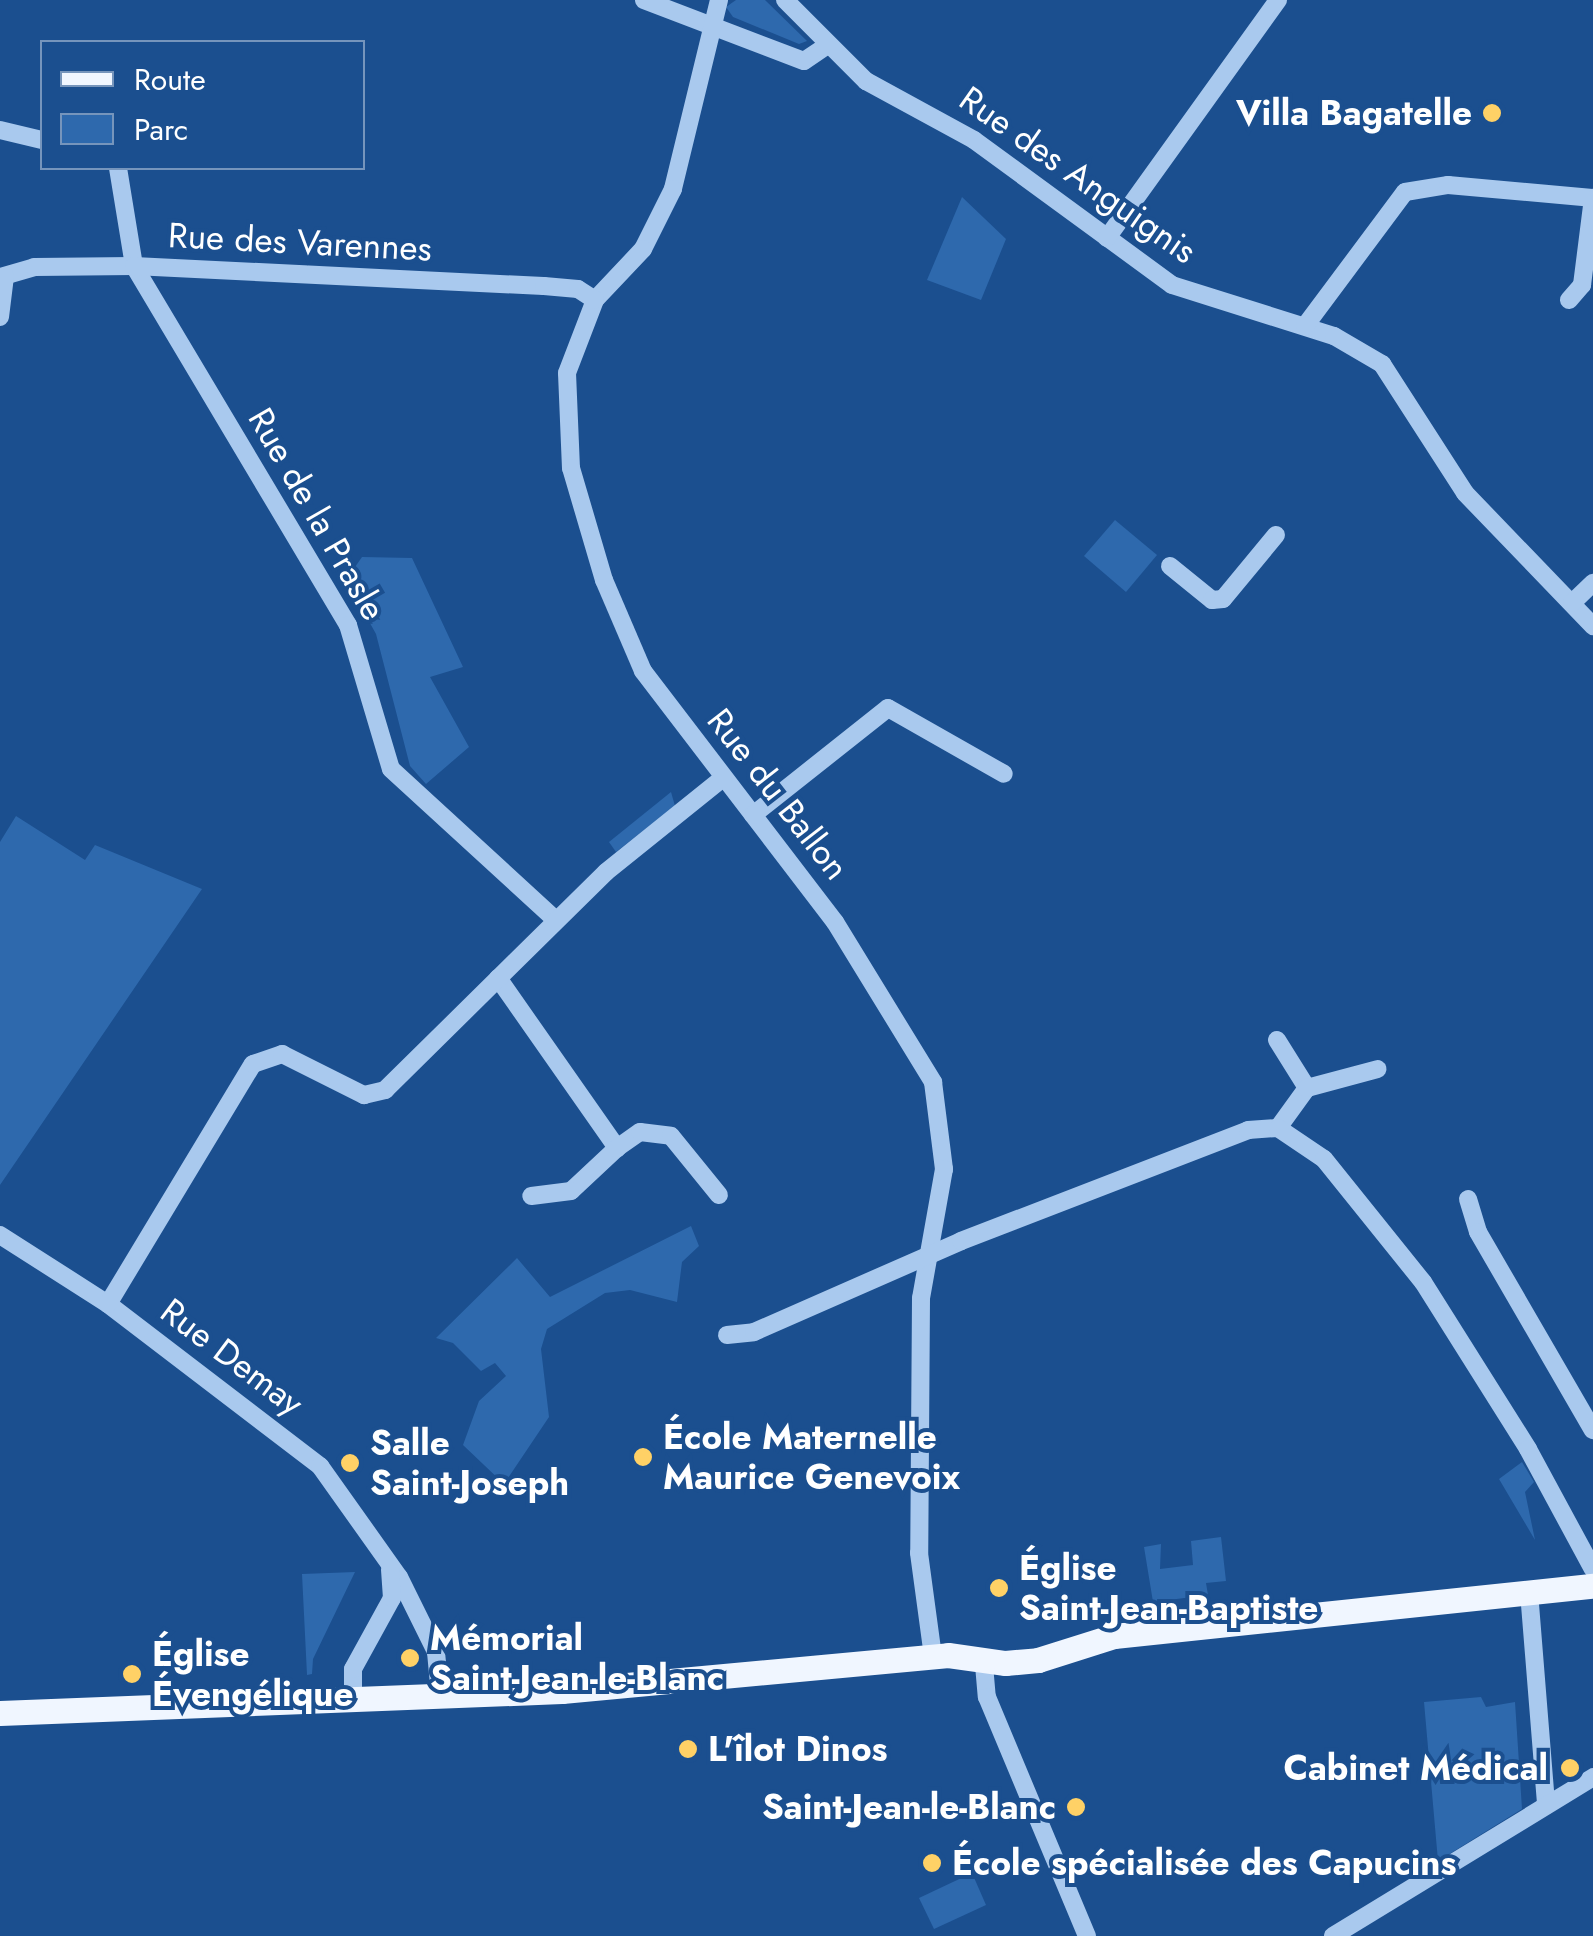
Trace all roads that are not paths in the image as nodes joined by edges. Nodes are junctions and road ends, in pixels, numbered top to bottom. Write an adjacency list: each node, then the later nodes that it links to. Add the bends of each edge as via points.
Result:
1 (644, 0): 5 (street)
2 (719, 0): 5 (street, Rue du Ballon)
3 (785, 0): 6 (street, Rue des Anguignis)
4 (1278, 0): 11 (street)
5 (710, 21): 6 (street, via 804,61); 14 (street, Rue du Ballon, via 673,189 643,249)
6 (826, 46): 11 (street, Rue des Anguignis, via 881,92 948,123)
7 (0, 130): 8 (street)
8 (40, 140)
9 (118, 170): 12 (street)
10 (1593, 198): 15 (street, via 1582,286); 17 (street, via 1448,185 1405,192)
11 (1107, 238): 17 (street, Rue des Anguignis, via 1172,285)
12 (134, 266): 13 (street, Rue des Varennes, via 61,264); 14 (street, Rue des Varennes, via 544,286 578,289); 26 (street, Rue de la Prasle, via 348,624 391,769)
13 (2, 276): 16 (street)
14 (595, 300): 24 (street, Rue du Ballon, via 567,373 571,468 604,580 643,670)
15 (1569, 300)
16 (0, 316)
17 (1305, 326): 21 (street, Rue des Anguignis, via 1368,353 1392,372 1464,493)
18 (1276, 535): 19 (street, via 1223,599 1212,600)
19 (1170, 566)
20 (1593, 583): 21 (street)
21 (1572, 602): 22 (street, Rue des Anguignis)
22 (1593, 626)
23 (1004, 774): 25 (street, via 888,708)
24 (723, 778): 25 (street, Rue du Ballon); 26 (street)
25 (753, 815): 37 (street, Rue du Ballon, via 836,922 932,1082 944,1154)
26 (556, 920): 27 (street)
27 (498, 978): 32 (street); 38 (street, via 375,1095 282,1054 253,1064)
28 (1277, 1040): 30 (street)
29 (1378, 1069): 30 (street)
30 (1307, 1088): 31 (street)
31 (1278, 1128): 37 (street, via 1248,1130); 42 (street, via 1324,1159 1422,1282 1528,1449)
32 (618, 1148): 33 (street, via 640,1132 671,1136); 34 (street, via 571,1192)
33 (720, 1195)
34 (532, 1196)
35 (1468, 1199): 40 (street, via 1478,1232)
36 (0, 1235): 38 (street, Rue Demay)
37 (929, 1255): 39 (street, via 754,1332); 47 (street, Rue du Ballon, via 920,1324 919,1553)
38 (108, 1304): 41 (street, Rue Demay, via 320,1466)
39 (727, 1335)
40 (1593, 1430)
41 (390, 1568): 45 (street); 46 (street, Rue Demay)
42 (1593, 1569)
43 (1593, 1586): 44 (main road)
44 (1528, 1592): 48 (main road, via 1114,1636 1038,1660); 53 (street)
45 (389, 1606): 46 (street); 50 (street, via 353,1669)
46 (420, 1617): 49 (street, Rue Demay, via 438,1658)
47 (934, 1656): 48 (main road); 49 (main road, via 562,1691)
48 (984, 1665): 54 (street, via 987,1698)
49 (440, 1694): 50 (main road)
50 (353, 1697): 51 (main road)
51 (0, 1713)
52 (1593, 1777): 53 (street)
53 (1546, 1804): 55 (street)
54 (1087, 1936)
55 (1333, 1936)

